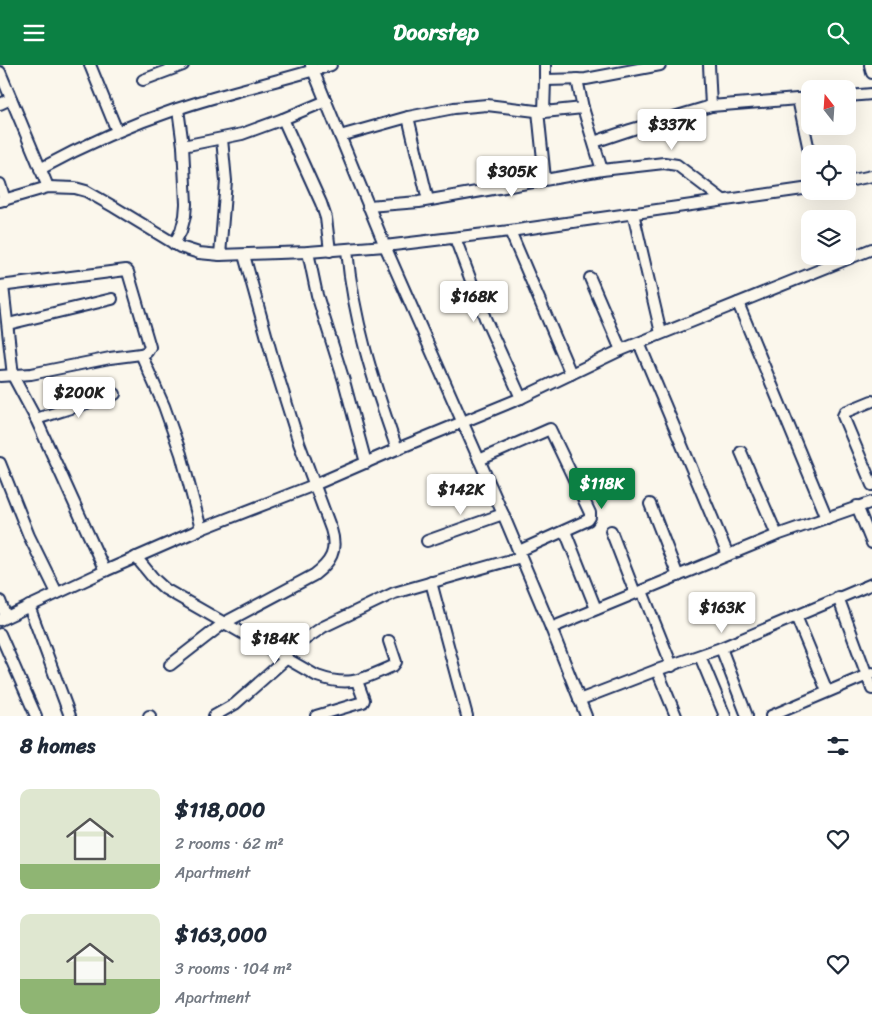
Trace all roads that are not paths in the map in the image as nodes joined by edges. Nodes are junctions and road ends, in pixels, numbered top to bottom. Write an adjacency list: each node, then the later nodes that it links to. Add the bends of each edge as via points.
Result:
1 (90, 65): 28 (street)
2 (183, 65): 8 (street)
3 (331, 65): 9 (street)
4 (545, 65): 14 (street)
5 (660, 65): 12 (street)
6 (709, 65): 22 (street)
7 (870, 65): 11 (street)
8 (169, 67): 13 (street)
9 (312, 68): 20 (street); 23 (street)
10 (0, 72): 17 (street)
11 (872, 73)
12 (577, 79): 14 (street); 24 (street)
13 (143, 80)
14 (545, 80): 25 (street)
15 (872, 95): 16 (street)
16 (856, 96)
17 (11, 99): 21 (street); 34 (street)
18 (798, 99): 19 (street); 22 (street); 32 (street)
19 (801, 99)
20 (326, 101): 27 (street); 29 (street)
21 (0, 104)
22 (711, 106): 31 (street)
23 (178, 109): 28 (street); 33 (street)
24 (583, 109): 25 (street); 31 (street)
25 (541, 111): 26 (street, via 487,105); 37 (street)
26 (408, 117): 29 (street); 43 (street)
27 (283, 119): 30 (street); 53 (street, via 321,203)
28 (117, 131): 34 (street)
29 (340, 136): 45 (street)
30 (222, 139): 33 (street); 55 (street, via 226,181)
31 (594, 142): 35 (street)
32 (808, 145)
33 (183, 146): 49 (street, via 185,217)
34 (40, 169): 40 (street)
35 (602, 170): 37 (street); 44 (street, via 673,164)
36 (872, 176): 38 (street)
37 (546, 179): 43 (street)
38 (856, 179)
39 (0, 184): 42 (street)
40 (48, 187): 42 (street); 49 (street, via 86,191)
41 (801, 189): 44 (street)
42 (2, 200)
43 (428, 200): 45 (street)
44 (723, 200): 46 (street)
45 (368, 206): 50 (street)
46 (634, 213): 47 (street); 62 (street)
47 (510, 231): 48 (street); 66 (street)
48 (454, 238): 50 (street); 70 (street)
49 (174, 244): 55 (street, via 199,253)
50 (385, 246): 52 (street); 73 (street)
51 (872, 249): 60 (street)
52 (347, 250): 53 (street); 74 (street, via 367,358)
53 (330, 251): 54 (street)
54 (308, 252): 56 (street); 78 (street, via 317,295)
55 (220, 255): 56 (street)
56 (244, 255): 79 (street, via 274,363)
57 (590, 278): 64 (street)
58 (1, 286): 61 (street); 65 (street, via 126,270 150,347)
59 (112, 299): 61 (street)
60 (738, 303): 62 (street); 85 (street)
61 (8, 324): 68 (street)
62 (662, 333): 63 (street)
63 (639, 343): 64 (street); 93 (street)
64 (620, 350): 66 (street)
65 (142, 354): 68 (street); 86 (street, via 176,439)
66 (571, 375): 70 (street)
67 (0, 376): 68 (street)
68 (13, 376): 72 (street)
69 (115, 394): 72 (street)
70 (521, 398): 73 (street)
71 (872, 401): 80 (street, via 845,412 843,416)
72 (36, 419): 95 (street)
73 (462, 423): 74 (street); 76 (street)
74 (397, 449): 78 (street)
75 (741, 452): 89 (street)
76 (479, 460): 84 (street); 87 (street, via 552,430 590,517)
77 (0, 463): 100 (street)
78 (366, 463): 79 (street)
79 (314, 485): 86 (street); 107 (street, via 334,540 333,554 314,575)
80 (872, 485)
81 (872, 501): 83 (street)
82 (650, 504): 96 (street)
83 (857, 506): 85 (street); 91 (street)
84 (503, 514): 90 (street); 92 (street)
85 (827, 518): 89 (street)
86 (201, 529): 94 (street)
87 (564, 531): 92 (street); 104 (street)
88 (611, 531): 99 (street)
89 (778, 535): 93 (street)
90 (427, 541)
91 (872, 543)
92 (520, 554): 97 (street); 108 (street)
93 (728, 555): 96 (street)
94 (136, 557): 95 (street); 107 (street, via 165,589)
95 (105, 571): 100 (street)
96 (678, 576): 99 (street)
97 (431, 582): 113 (street, via 394,593 323,627); 127 (street)
98 (872, 584): 101 (street)
99 (639, 592): 104 (street); 115 (street)
100 (57, 593): 103 (street)
101 (838, 597): 105 (street); 117 (street)
102 (0, 601): 106 (street)
103 (29, 606): 106 (street); 124 (street)
104 (596, 609): 108 (street)
105 (796, 616): 111 (street); 120 (street)
106 (3, 619)
107 (224, 623): 113 (street); 114 (street)
108 (551, 628): 121 (street)
109 (0, 634): 123 (street)
110 (389, 641): 118 (street, via 395,664)
111 (721, 648): 112 (street); 130 (street)
112 (700, 656): 115 (street); 129 (street)
113 (284, 657): 118 (street, via 330,681); 125 (street, via 240,700)
114 (170, 665)
115 (672, 666): 116 (street)
116 (657, 670): 121 (street); 128 (street)
117 (869, 674): 119 (street); 120 (street)
118 (357, 681): 126 (street, via 363,702)
119 (872, 689)
120 (827, 691): 131 (street)
121 (579, 700): 122 (street)
122 (584, 715)
123 (36, 716)
124 (70, 716)
125 (214, 716)
126 (316, 716)
127 (467, 716)
128 (676, 716)
129 (725, 716)
130 (747, 716)
131 (772, 716)

